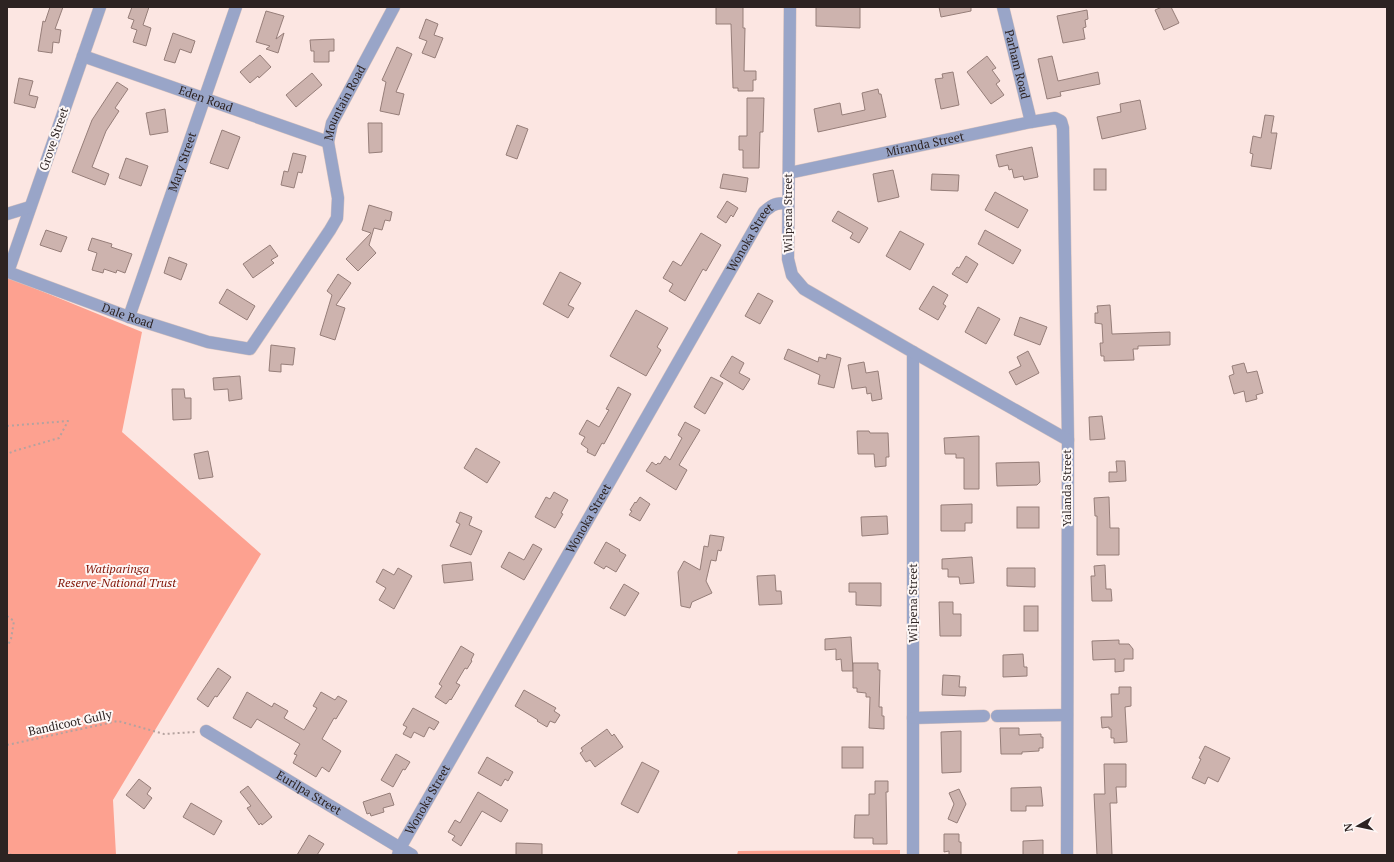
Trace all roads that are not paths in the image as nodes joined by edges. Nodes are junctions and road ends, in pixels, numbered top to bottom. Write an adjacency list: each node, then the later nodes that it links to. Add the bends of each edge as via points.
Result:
1 (100, 7): 6 (street, Grove Street)
2 (236, 7): 7 (street, Mary Street)
3 (394, 7): 10 (street, Mountain Road, via 332,123)
4 (790, 7): 11 (street, Wilpena Street)
5 (1003, 7): 9 (street, Parham Road)
6 (83, 56): 7 (street, Eden Road); 13 (street, Grove Street)
7 (205, 99): 10 (street, Eden Road); 16 (street, Mary Street)
8 (1061, 121): 9 (street, Miranda Street, via 1055,118); 19 (street, Yalanda Street)
9 (1031, 122): 11 (street, Miranda Street)
10 (328, 142): 17 (street, Mountain Road, via 338,198 336,218)
11 (789, 173): 12 (street, Wilpena Street)
12 (788, 203): 18 (street, Wilpena Street, via 788,259 796,280 804,289); 25 (street, Wonoka Street, via 772,205 764,212)
13 (30, 207): 14 (street); 15 (street, Grove Street)
14 (7, 214)
15 (8, 272): 16 (street, Dale Road)
16 (129, 317): 17 (street, Dale Road, via 208,342)
17 (250, 349)
18 (913, 352): 19 (street, Wilpena Street); 23 (street, Wilpena Street)
19 (1068, 440): 20 (street, Yalanda Street)
20 (1067, 715): 22 (street); 28 (street, Yalanda Street)
21 (984, 716): 23 (street)
22 (998, 716)
23 (913, 718): 27 (street, Wilpena Street)
24 (206, 732): 25 (street, Eurilpa Street)
25 (399, 851): 26 (street, Eurilpa Street)
26 (412, 855)
27 (913, 855)
28 (1067, 855)

